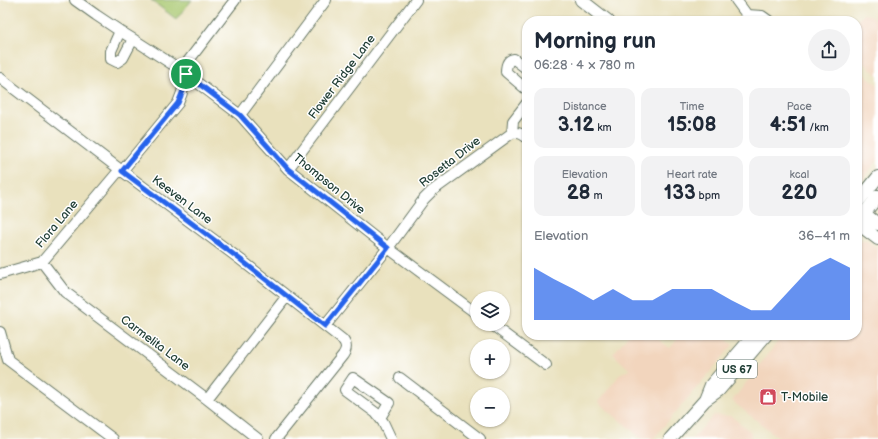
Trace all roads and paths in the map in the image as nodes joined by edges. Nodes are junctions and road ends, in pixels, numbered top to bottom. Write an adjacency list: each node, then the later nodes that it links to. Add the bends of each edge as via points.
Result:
1 (75, 0): 9 (street, Thompson Drive)
2 (235, 0): 12 (street, Flora Lane, via 186,64)
3 (326, 0): 16 (street)
4 (416, 0): 19 (street, Flower Ridge Lane)
5 (582, 0): 7 (main road)
6 (736, 0): 8 (street)
7 (602, 16)
8 (747, 16)
9 (120, 31): 10 (street, Thompson Drive); 10 (street, via 111,51 111,59 117,62 123,58)
10 (133, 38): 12 (street, Thompson Drive)
11 (522, 65): 14 (street, via 514,59 506,66 506,72)
12 (186, 74): 16 (street, Thompson Drive); 20 (street, Flora Lane, via 178,103)
13 (0, 78): 20 (street, Keeven Lane)
14 (522, 86)
15 (522, 109): 17 (street, via 513,121)
16 (240, 115): 19 (street, Thompson Drive)
17 (512, 133): 18 (street); 29 (street, Rosetta Drive, via 432,191)
18 (522, 134)
19 (288, 169): 29 (street, Thompson Drive)
20 (122, 171): 30 (street, Flora Lane, via 116,173); 32 (street, Keeven Lane)
21 (874, 182): 22 (main road); 24 (main road)
22 (862, 190)
23 (878, 196): 25 (main road)
24 (862, 197)
25 (862, 214)
26 (862, 220): 27 (main road)
27 (876, 233): 28 (main road)
28 (862, 235)
29 (388, 248): 33 (street, Thompson Drive); 34 (street, Rosetta Drive)
30 (42, 262): 31 (street, Flora Lane); 41 (street, Carmelita Lane, via 65,292)
31 (0, 274)
32 (287, 296): 34 (street, Keeven Lane); 41 (street)
33 (470, 309)
34 (325, 326): 46 (street, Keeven Lane, via 343,340 345,352)
35 (500, 331): 39 (street)
36 (0, 332): 44 (street, via 8,360)
37 (750, 340): 42 (main road, US 67, via 711,385)
38 (762, 340): 42 (main road, US 67, via 719,390)
39 (546, 365)
40 (400, 378): 48 (street)
41 (208, 399): 45 (street, Carmelita Lane)
42 (705, 400): 49 (main road, US 67)
43 (380, 418): 47 (street)
44 (113, 439)
45 (258, 439)
46 (276, 439)
47 (391, 439)
48 (480, 439)
49 (670, 439)

